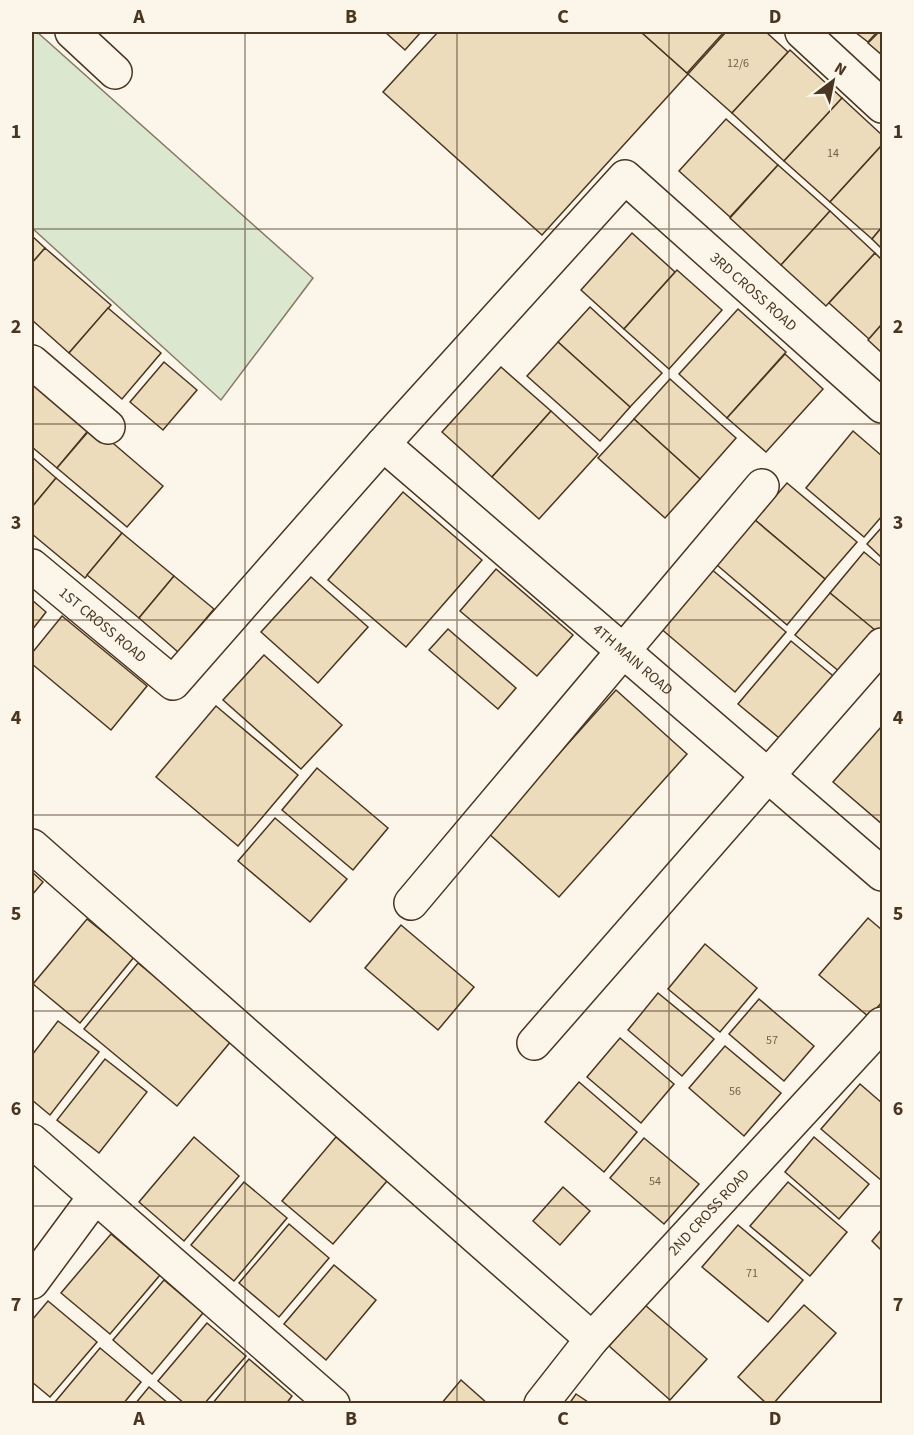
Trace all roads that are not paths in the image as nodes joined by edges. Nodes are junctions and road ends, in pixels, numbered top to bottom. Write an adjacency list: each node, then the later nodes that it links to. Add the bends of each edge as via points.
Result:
1 (72, 32): 3 (street)
2 (802, 32): 4 (street)
3 (115, 72)
4 (882, 106)
5 (32, 362): 7 (street)
6 (882, 406): 8 (street, 3RD CROSS ROAD, via 625,177)
7 (108, 427)
8 (383, 444): 10 (street, 1ST CROSS ROAD, via 173,683); 12 (street, 4TH MAIN ROAD)
9 (762, 486): 12 (street)
10 (32, 566)
11 (882, 645): 13 (street)
12 (624, 650): 13 (street, 4TH MAIN ROAD); 16 (street)
13 (769, 776): 15 (street, 4TH MAIN ROAD); 18 (street)
14 (32, 846): 22 (street)
15 (882, 874)
16 (411, 903)
17 (882, 1024): 22 (street, 2ND CROSS ROAD)
18 (534, 1043)
19 (32, 1141): 20 (street)
20 (94, 1198): 21 (street); 23 (street)
21 (32, 1282)
22 (592, 1339): 24 (street, 2ND CROSS ROAD)
23 (333, 1404)
24 (541, 1404)

